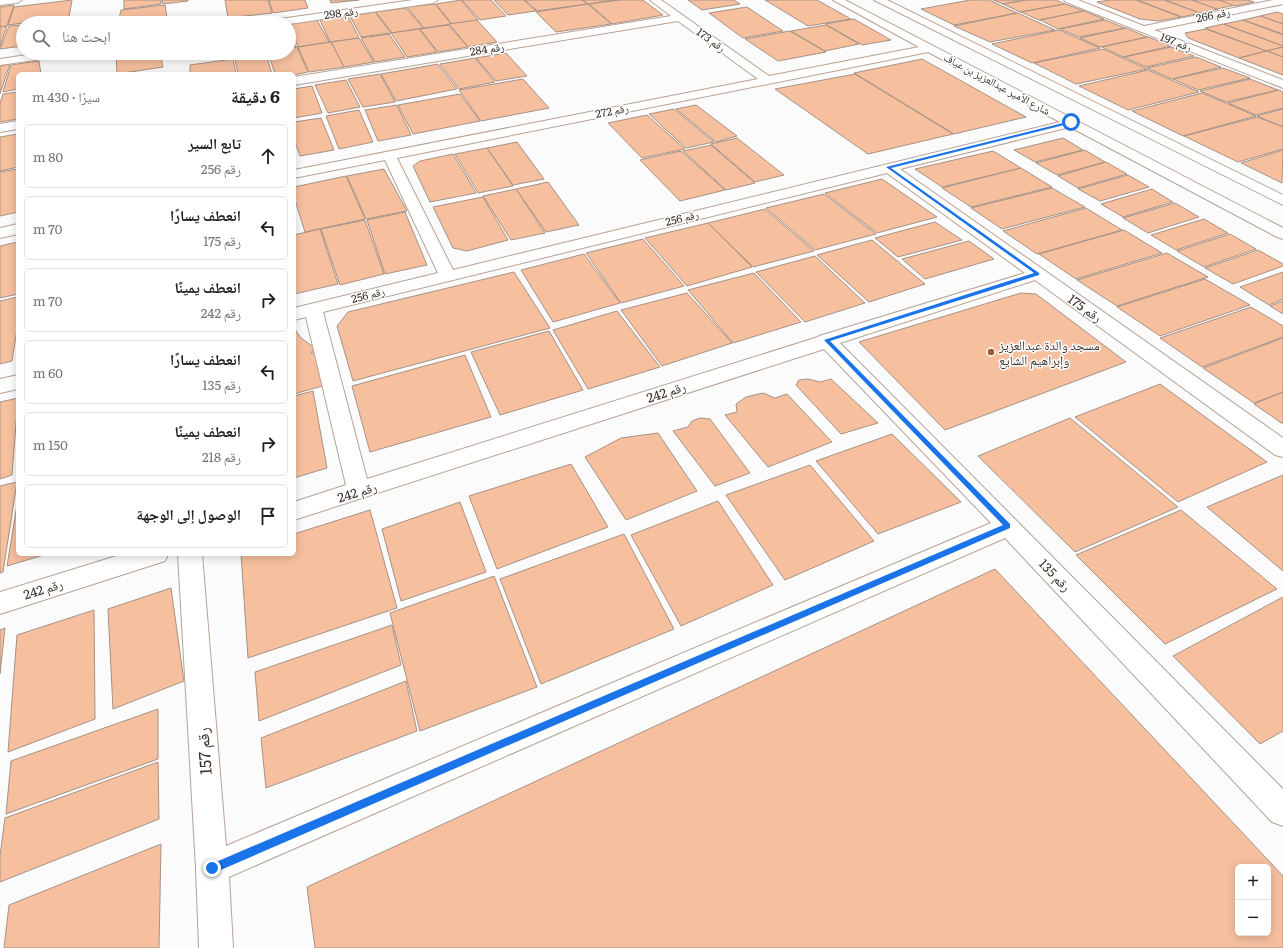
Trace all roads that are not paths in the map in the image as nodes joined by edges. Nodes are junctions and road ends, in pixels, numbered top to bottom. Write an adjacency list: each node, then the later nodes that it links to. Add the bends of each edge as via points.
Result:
1 (17, 0): 8 (street)
2 (433, 0): 11 (street, رقم 298)
3 (655, 0): 12 (street, رقم 173)
4 (838, 0): 15 (street, شارع الأمير عبدالعزيز بن عياف)
5 (1069, 0): 14 (street, رقم 197)
6 (907, 1): 9 (street)
7 (1283, 1): 14 (street, رقم 266)
8 (0, 2)
9 (884, 2): 27 (street, شارع الأمير عبدالعزيز بن عياف)
10 (318, 5): 11 (street)
11 (324, 16): 13 (street, رقم 298)
12 (680, 18): 18 (street, رقم 284); 19 (street, رقم 173)
13 (296, 20)
14 (1143, 29): 20 (street, رقم 197)
15 (930, 48): 19 (street, رقم 272); 21 (street, شارع الأمير عبدالعزيز بن عياف)
16 (16, 60): 17 (street)
17 (0, 62)
18 (296, 80)
19 (767, 80): 24 (street, رقم 272)
20 (1283, 84)
21 (1071, 122): 25 (street, رقم 256); 30 (street, شارع الأمير عبدالعزيز بن عياف)
22 (16, 125): 23 (street)
23 (0, 128)
24 (389, 155): 26 (street, رقم 272); 32 (street)
25 (888, 167): 31 (street, رقم 175); 32 (street, رقم 256)
26 (296, 174)
27 (1283, 201)
28 (16, 229): 29 (street)
29 (0, 233)
30 (1283, 234)
31 (1038, 274): 34 (street, رقم 242); 37 (street, رقم 175)
32 (447, 276): 33 (street, رقم 256)
33 (303, 311): 38 (street)
34 (826, 340): 38 (street, رقم 242); 40 (street, رقم 135)
35 (16, 382): 36 (street)
36 (0, 386)
37 (1283, 449)
38 (359, 491): 39 (street, رقم 242)
39 (296, 510)
40 (1008, 526): 44 (street, رقم 135); 45 (street)
41 (150, 556): 43 (street, رقم 242)
42 (190, 556): 45 (street, رقم 157)
43 (0, 603)
44 (1283, 811)
45 (212, 868): 46 (street, رقم 157)
46 (216, 948)

